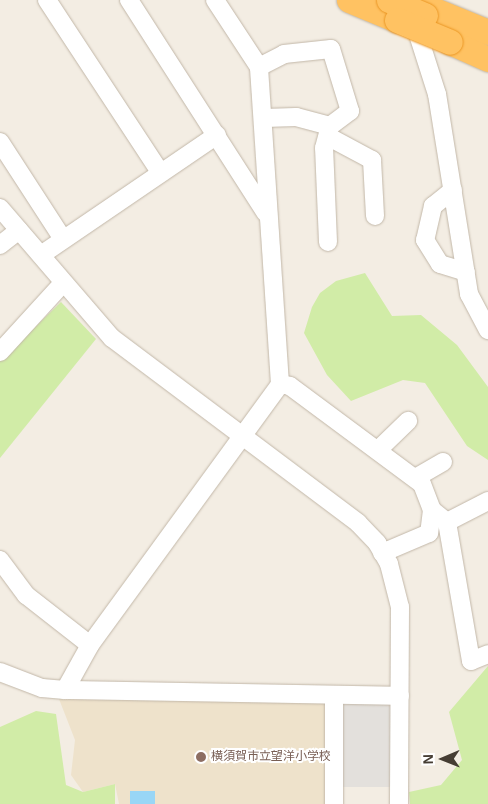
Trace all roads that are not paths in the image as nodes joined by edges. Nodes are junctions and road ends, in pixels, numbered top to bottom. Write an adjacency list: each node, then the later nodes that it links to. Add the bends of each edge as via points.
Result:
1 (47, 0): 15 (street)
2 (129, 0): 13 (street)
3 (215, 0): 10 (street)
4 (349, 0): 5 (highway)
5 (400, 5): 6 (highway, bridge); 16 (street, via 438,94)
6 (444, 26): 7 (highway); 8 (highway); 9 (highway)
7 (488, 32)
8 (488, 41)
9 (488, 59)
10 (259, 67): 11 (street); 12 (street, via 284,54 330,49 350,111)
11 (264, 118): 12 (street, via 296,117); 19 (street)
12 (330, 131): 18 (street, via 372,160); 22 (street, via 324,148)
13 (217, 135): 15 (street); 19 (street)
14 (0, 142): 21 (street)
15 (160, 172): 21 (street)
16 (453, 190): 25 (street); 25 (street, via 433,206 424,240 440,264)
17 (0, 208): 20 (street)
18 (375, 216)
19 (269, 218): 29 (street)
20 (19, 230): 23 (street); 24 (street)
21 (63, 238): 24 (street)
22 (328, 242)
23 (0, 245)
24 (41, 255): 26 (street)
25 (466, 272): 27 (street, via 475,309)
26 (62, 284): 28 (street); 31 (street, via 112,338)
27 (488, 330)
28 (0, 352)
29 (280, 384): 31 (street); 32 (street)
30 (408, 420): 32 (street)
31 (241, 435): 38 (street, via 358,523); 40 (street)
32 (378, 450): 34 (street)
33 (443, 462): 34 (street)
34 (417, 477): 36 (street)
35 (488, 501): 37 (street)
36 (432, 510): 37 (street); 38 (street, via 429,533)
37 (447, 522): 41 (street, via 471,661)
38 (382, 552): 45 (street, via 400,608)
39 (0, 560): 40 (street, via 26,594)
40 (90, 645): 43 (street)
41 (488, 654)
42 (0, 672): 43 (street, via 42,688)
43 (65, 690): 44 (street)
44 (334, 696): 45 (street); 46 (street)
45 (400, 696): 47 (street)
46 (334, 804)
47 (400, 804)

